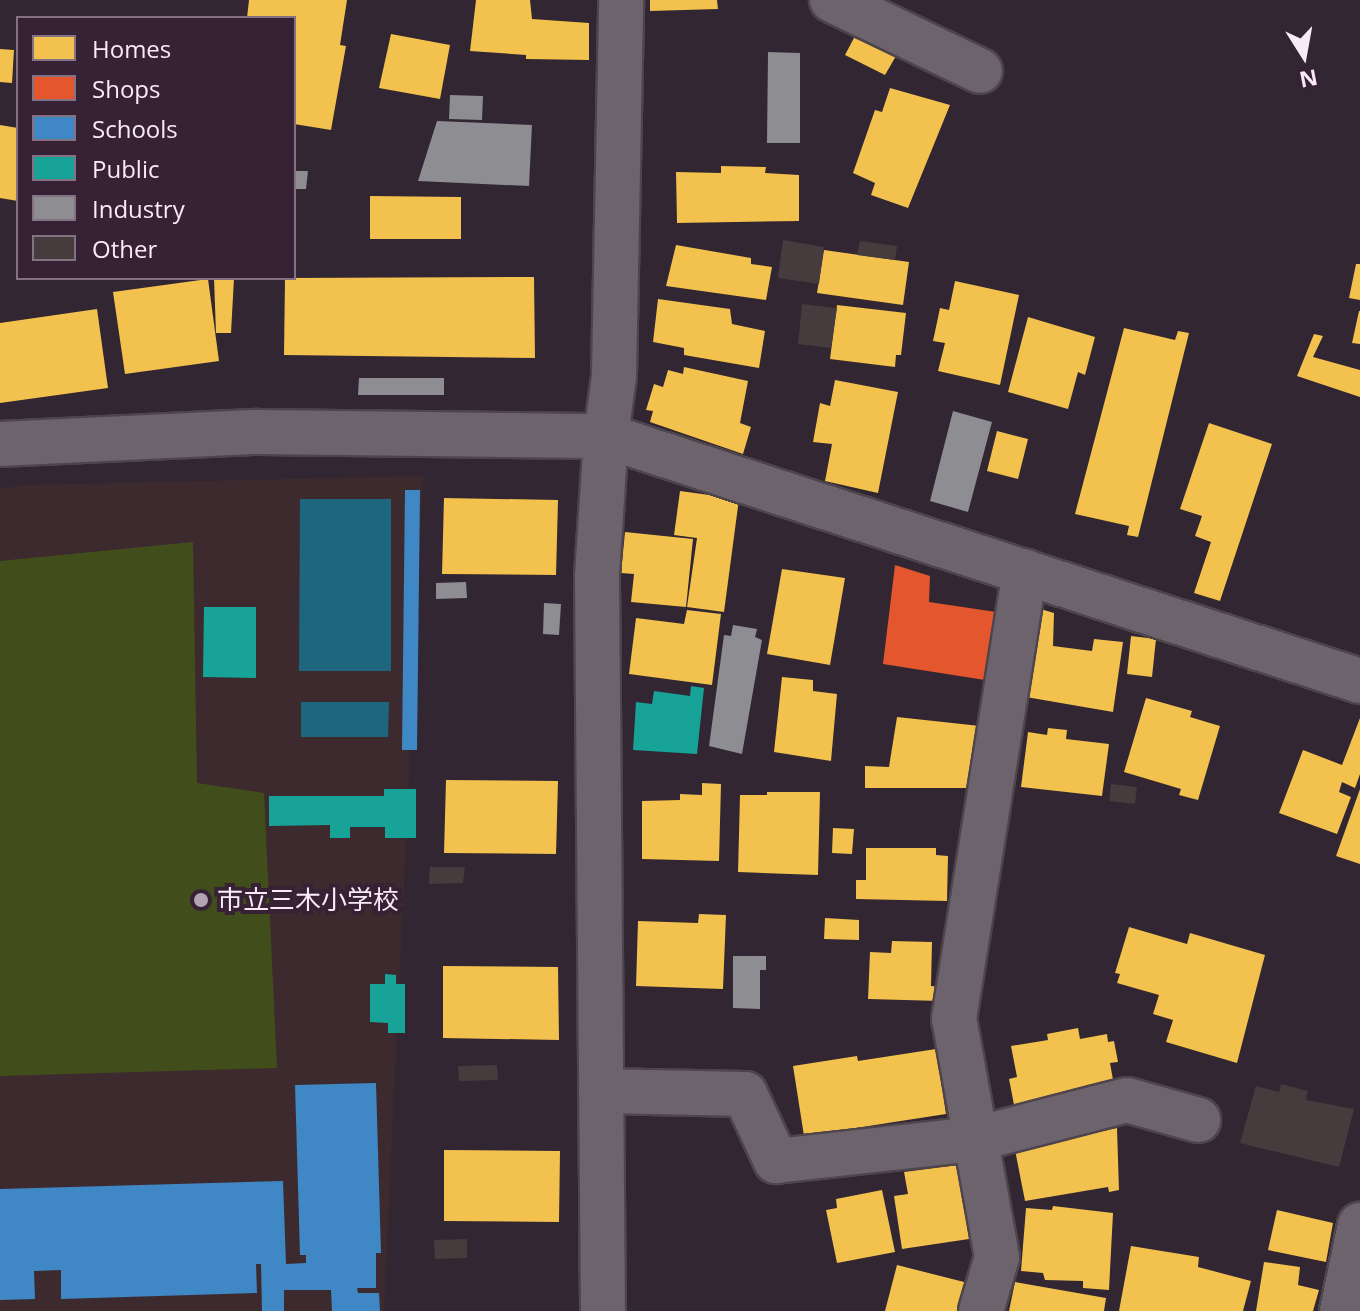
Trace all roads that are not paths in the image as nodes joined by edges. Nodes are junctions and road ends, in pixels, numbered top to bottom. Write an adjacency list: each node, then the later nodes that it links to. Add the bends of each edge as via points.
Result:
1 (621, 0): 4 (street, via 614,376)
2 (832, 0): 3 (street)
3 (980, 71)
4 (606, 436): 5 (street, via 258,432); 6 (street); 8 (street, via 597,576)
5 (0, 444)
6 (1025, 572): 7 (street); 10 (street, via 954,1019)
7 (1360, 681)
8 (601, 1091): 10 (street, via 745,1094 776,1161); 12 (street)
9 (1198, 1120): 10 (street, via 1127,1100)
10 (976, 1139): 13 (street, via 997,1257)
11 (1360, 1225): 14 (street)
12 (603, 1311)
13 (981, 1311)
14 (1342, 1311)

